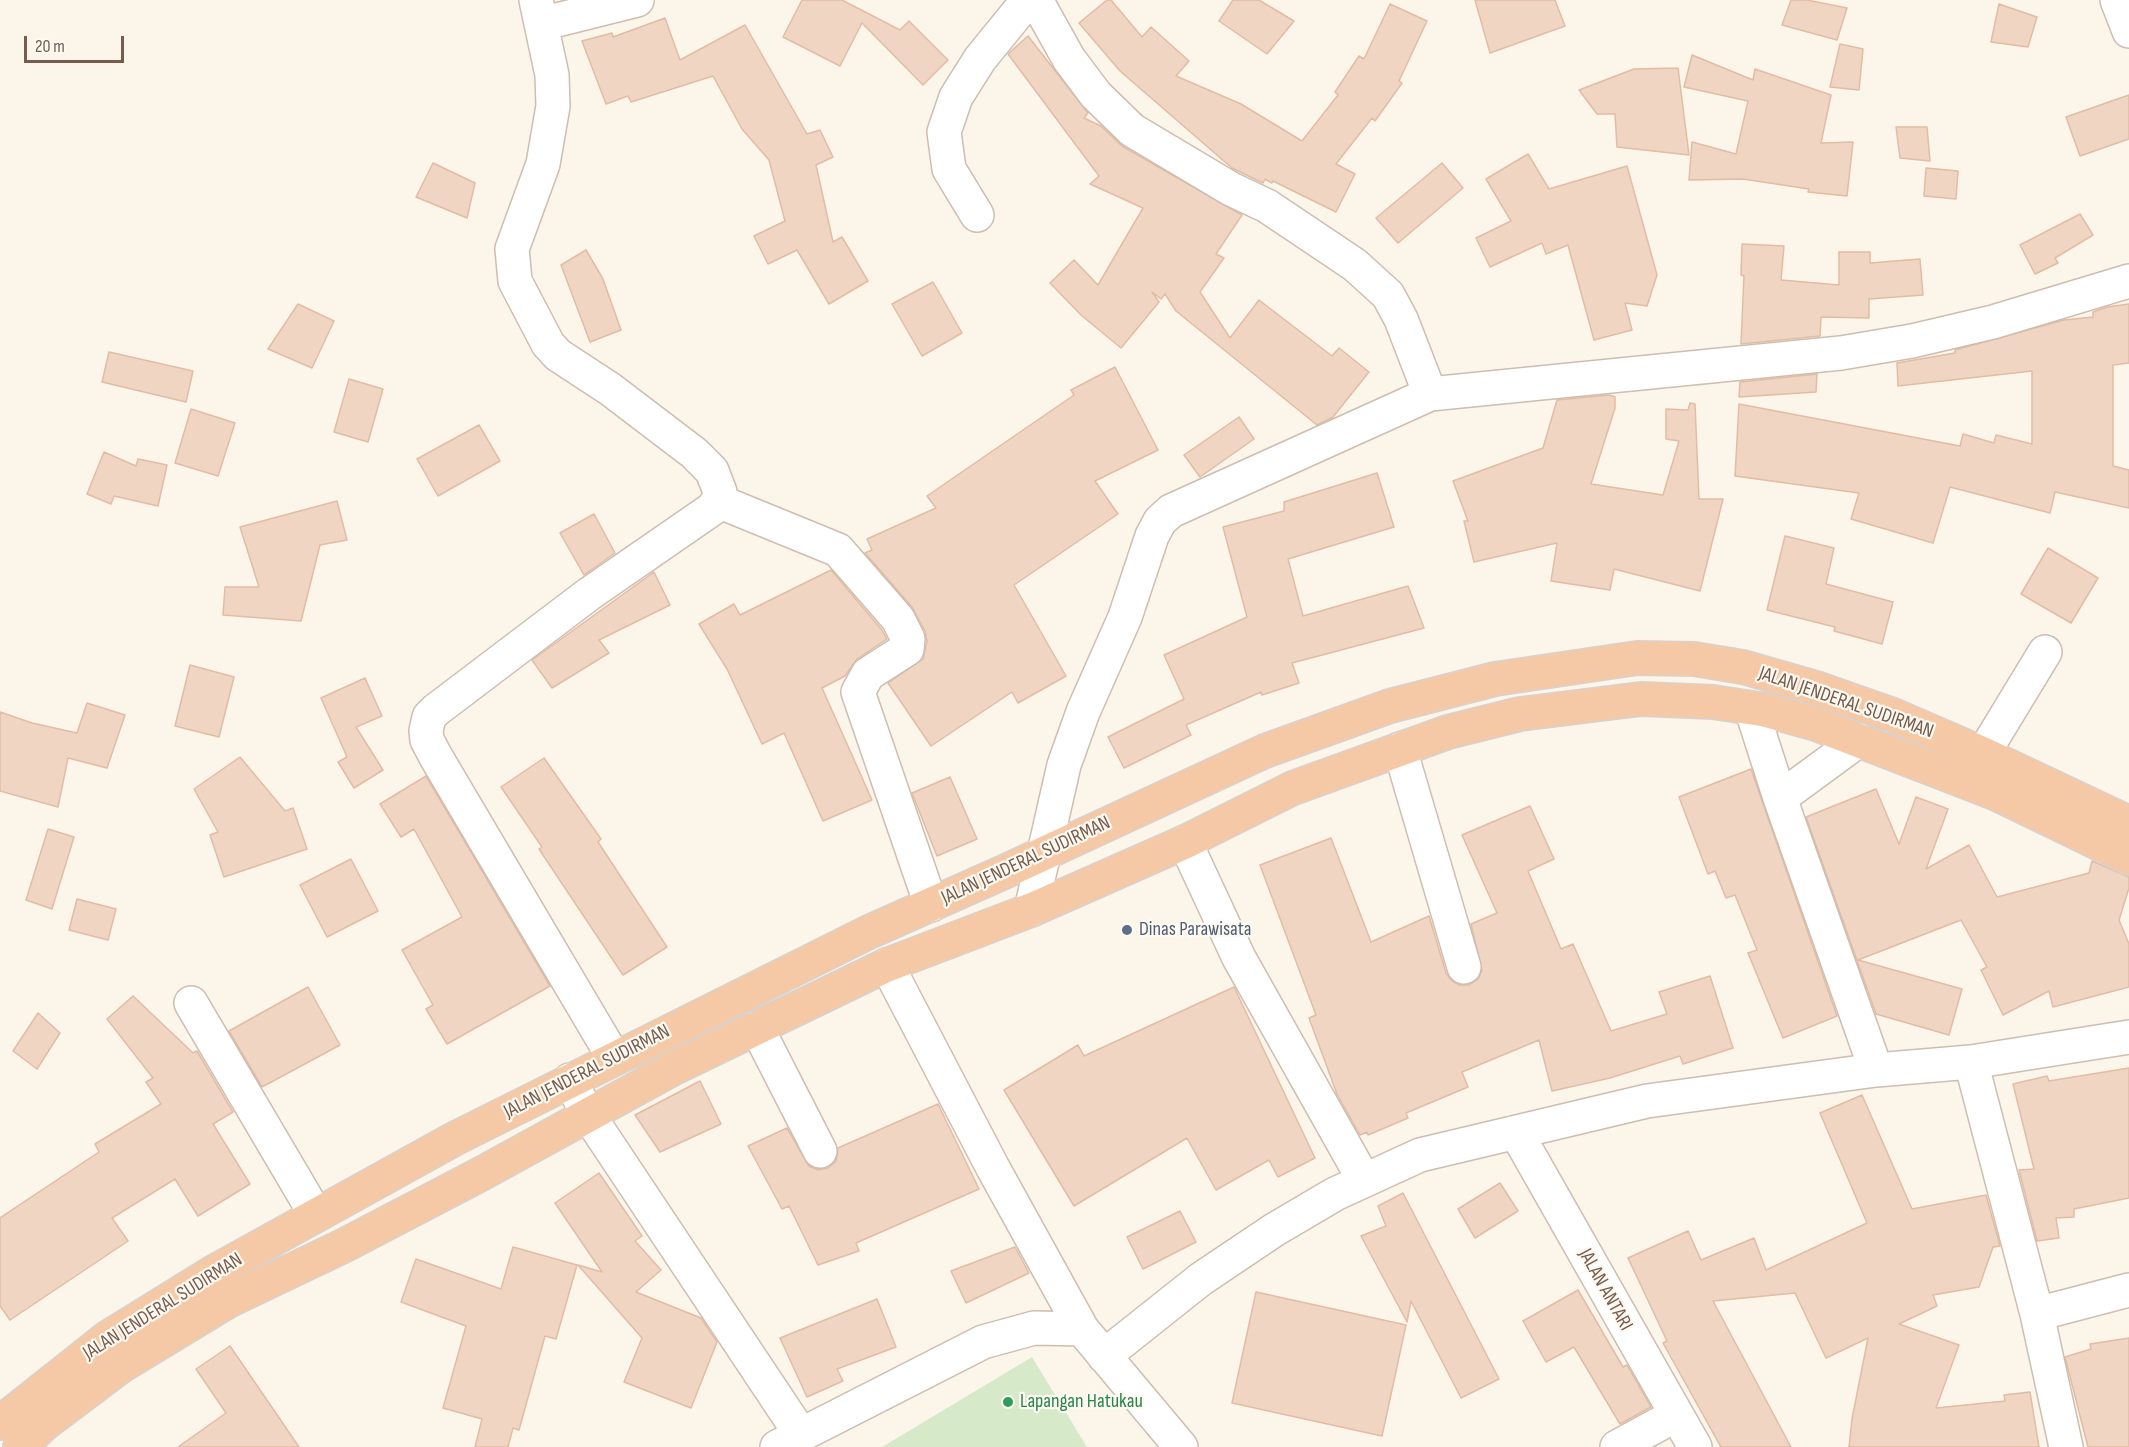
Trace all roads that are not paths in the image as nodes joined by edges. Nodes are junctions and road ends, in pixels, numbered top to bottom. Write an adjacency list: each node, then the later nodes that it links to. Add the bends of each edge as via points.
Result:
1 (637, 0): 5 (street)
2 (1028, 0): 7 (street, via 968,78 956,97 944,132 949,169)
3 (1036, 0): 9 (street, via 1069,60 1131,130 1267,206 1355,265 1388,295)
4 (2117, 0): 6 (street)
5 (539, 12): 10 (street, via 552,75 553,106 543,164 512,249 515,281 542,334 558,354 610,388 694,453 712,471)
6 (2129, 31)
7 (977, 215)
8 (2129, 281): 9 (street, via 1993,322 1841,353)
9 (1430, 394): 19 (street, via 1182,506 1160,521 1068,754)
10 (718, 501): 21 (street, via 838,550 898,619 908,639 907,649 868,674 858,692); 28 (street, via 445,703 427,723 427,740 436,758)
11 (2044, 652): 15 (street)
12 (1751, 708): 13 (highway, JALAN JENDERAL SUDIRMAN, via 1816,724); 14 (highway, JALAN JENDERAL SUDIRMAN, via 1641,699 1520,714); 16 (street)
13 (1859, 740): 16 (street); 20 (highway, JALAN JENDERAL SUDIRMAN, via 1997,794)
14 (1400, 749): 18 (highway, JALAN JENDERAL SUDIRMAN, via 1293,788); 24 (street)
15 (1983, 754): 17 (highway, JALAN JENDERAL SUDIRMAN); 19 (highway, JALAN JENDERAL SUDIRMAN, via 1860,703 1743,667 1694,659 1637,658 1495,679 1390,706 1265,751)
16 (1780, 798): 30 (street)
17 (2129, 823)
18 (1185, 842): 22 (highway, JALAN JENDERAL SUDIRMAN); 35 (street, via 1239,958)
19 (1046, 853): 21 (highway, JALAN JENDERAL SUDIRMAN); 22 (street)
20 (2129, 858)
21 (931, 905): 28 (highway, JALAN JENDERAL SUDIRMAN)
22 (1031, 910): 23 (highway, JALAN JENDERAL SUDIRMAN)
23 (887, 965): 26 (highway, JALAN JENDERAL SUDIRMAN); 39 (street)
24 (1464, 967)
25 (191, 1003): 36 (street)
26 (757, 1028): 32 (highway, JALAN JENDERAL SUDIRMAN); 34 (street)
27 (2129, 1037): 29 (street)
28 (614, 1058): 31 (highway, JALAN JENDERAL SUDIRMAN)
29 (1971, 1062): 30 (street); 38 (street)
30 (1876, 1070): 33 (street, via 1647,1101)
31 (570, 1080): 32 (street); 36 (highway, JALAN JENDERAL SUDIRMAN)
32 (587, 1113): 43 (street); 44 (highway, JALAN JENDERAL SUDIRMAN, via 343,1246 228,1301 121,1366)
33 (1516, 1132): 35 (street, via 1420,1155); 41 (street, JALAN ANTARI)
34 (820, 1151)
35 (1364, 1180): 40 (street, via 1256,1242)
36 (316, 1215): 42 (highway, JALAN JENDERAL SUDIRMAN, via 107,1338)
37 (2129, 1290): 38 (street)
38 (2037, 1314): 48 (street)
39 (1082, 1329): 40 (street); 43 (street, via 1034,1328 982,1342)
40 (1104, 1356): 45 (street)
41 (1676, 1415): 46 (street); 47 (street, JALAN ANTARI)
42 (0, 1423)
43 (788, 1440)
44 (20, 1447)
45 (1181, 1447)
46 (1617, 1447)
47 (1695, 1447)
48 (2066, 1447)

